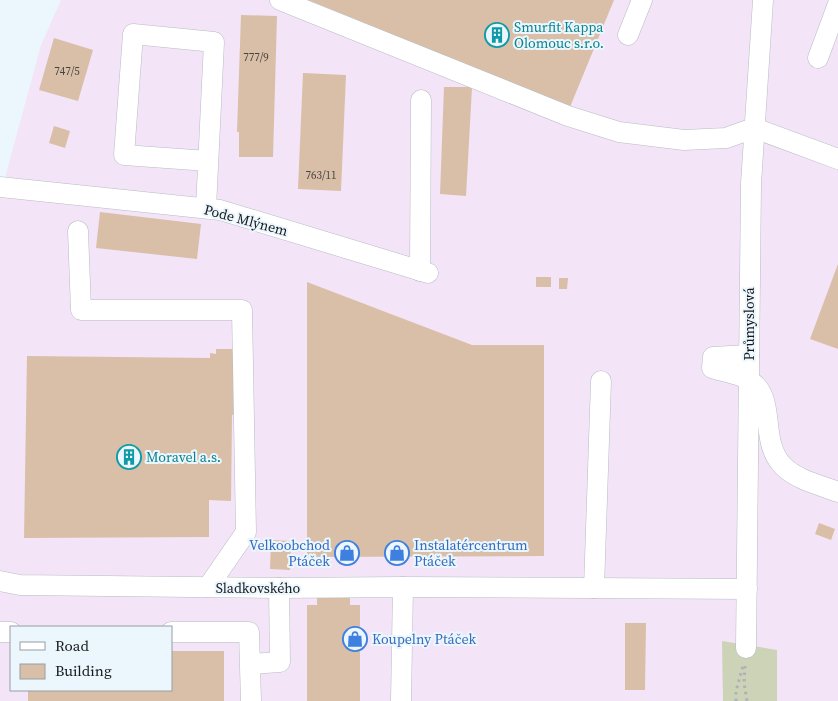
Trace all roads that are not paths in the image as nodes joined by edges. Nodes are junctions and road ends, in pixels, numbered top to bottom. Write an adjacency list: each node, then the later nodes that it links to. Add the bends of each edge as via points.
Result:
1 (280, 0): 8 (street, via 568,116 619,132 692,139 726,138)
2 (642, 0): 5 (street)
3 (763, 0): 8 (street, Průmyslová)
4 (838, 4): 6 (street)
5 (628, 35)
6 (818, 58)
7 (421, 100): 12 (street, Pode Mlýnem, via 424,272)
8 (754, 128): 9 (street); 14 (street, Průmyslová, via 750,193)
9 (838, 160)
10 (208, 161): 10 (street, via 124,155 133,34 214,42); 12 (street)
11 (0, 187): 12 (street, Pode Mlýnem)
12 (206, 208)
13 (78, 231): 19 (street, via 81,310 242,310 246,532)
14 (749, 355): 15 (street, Průmyslová); 15 (street, via 713,357 712,368)
15 (748, 380): 17 (street, via 766,402 771,446 781,464 797,476); 23 (street, Průmyslová)
16 (602, 381): 22 (street)
17 (838, 492)
18 (0, 581): 19 (street, Sladkovského, via 20,585)
19 (208, 587): 21 (street, Sladkovského)
20 (403, 587): 21 (street, Sladkovského); 22 (street, Sladkovského); 28 (street)
21 (279, 588): 26 (street, via 280,662)
22 (594, 588): 23 (street, Sladkovského)
23 (747, 589): 25 (street, Průmyslová)
24 (172, 632): 26 (street, via 249,632)
25 (746, 648)
26 (251, 664): 27 (street)
27 (251, 701)
28 (400, 701)

